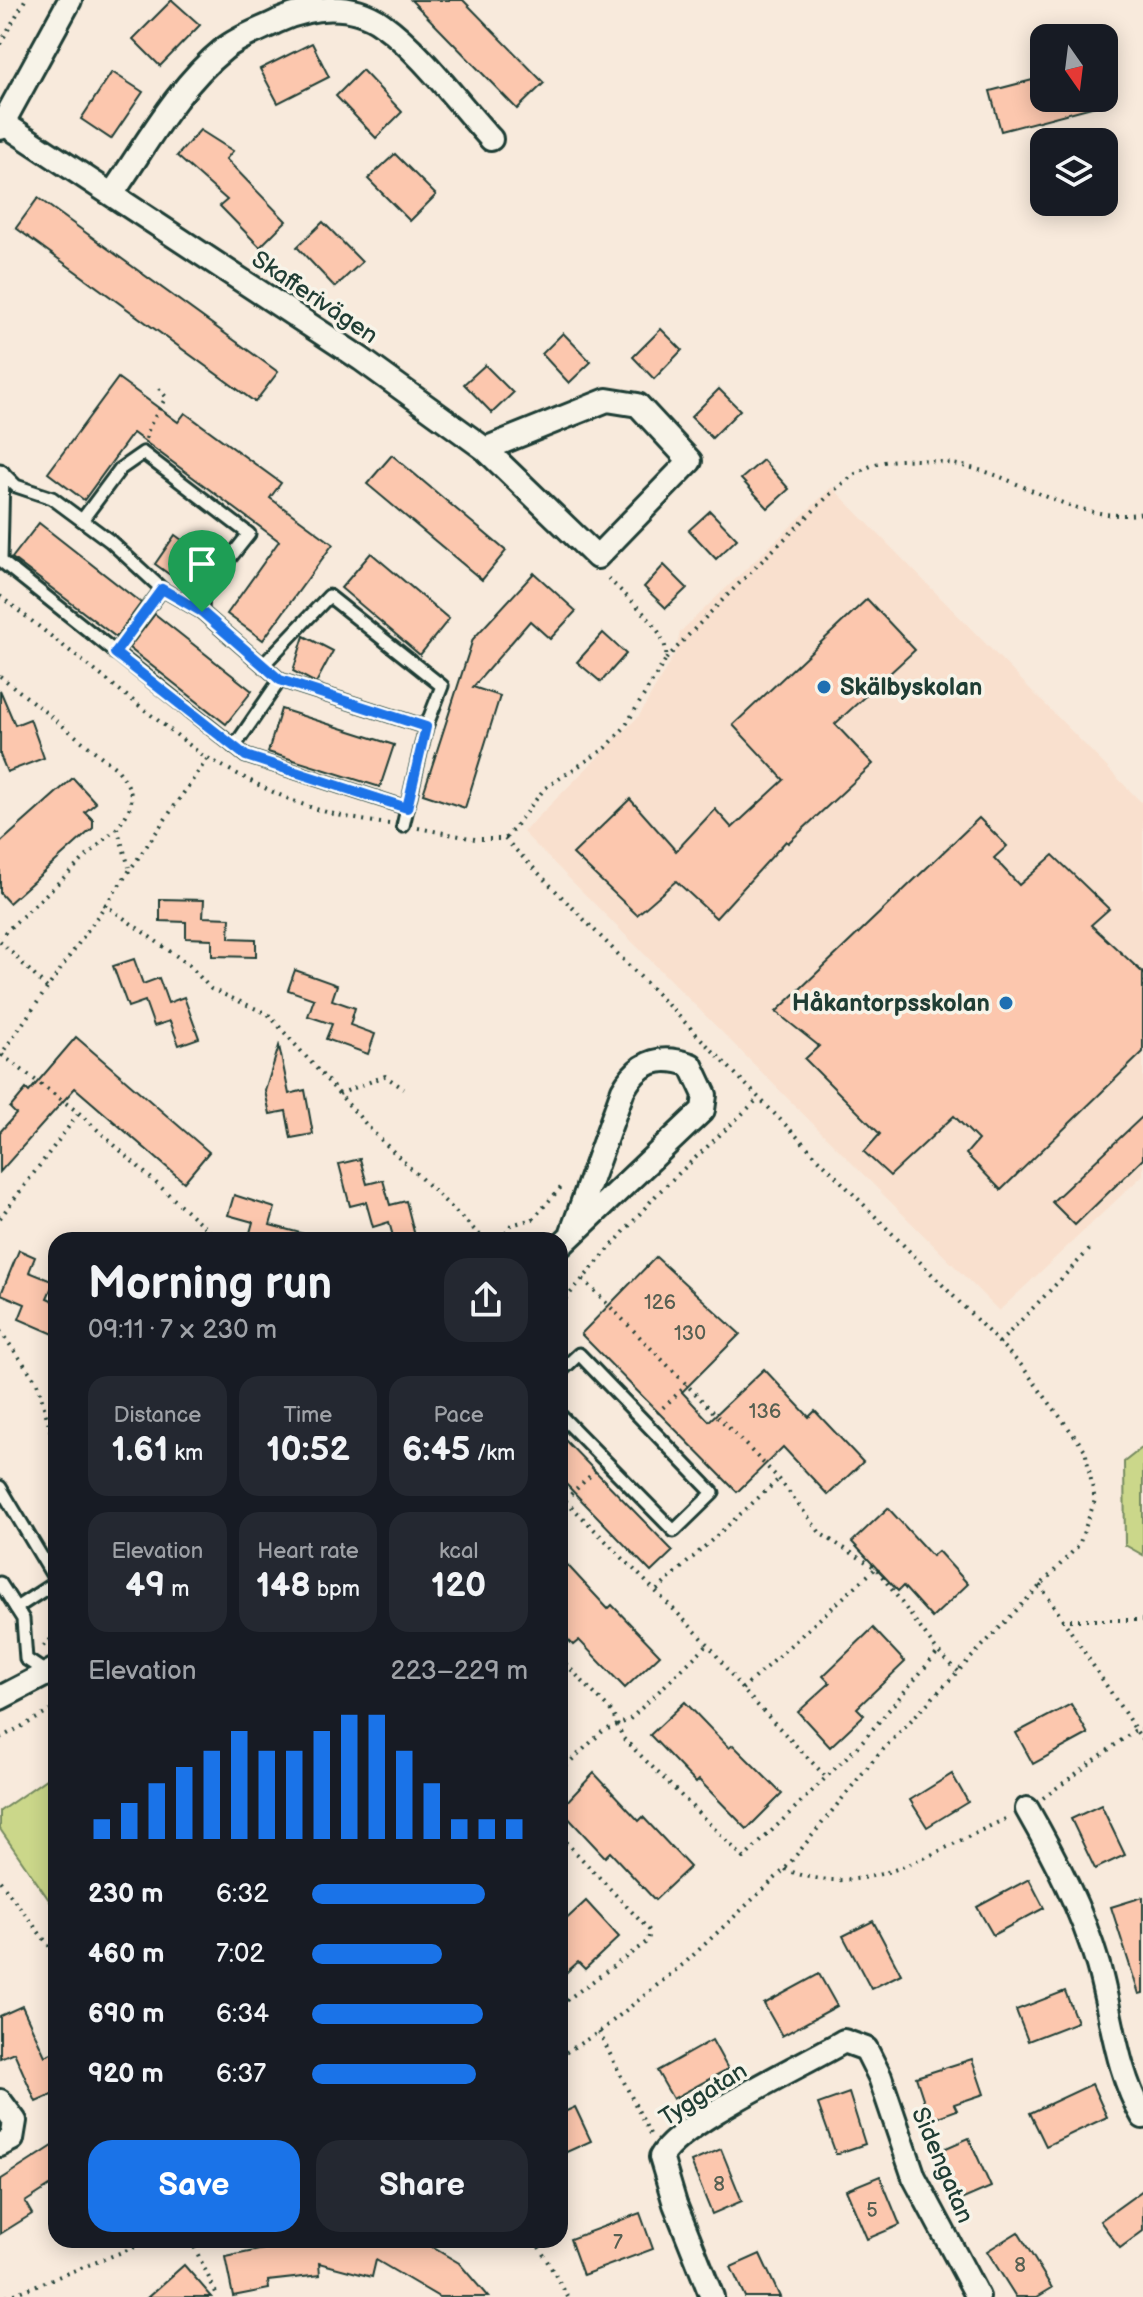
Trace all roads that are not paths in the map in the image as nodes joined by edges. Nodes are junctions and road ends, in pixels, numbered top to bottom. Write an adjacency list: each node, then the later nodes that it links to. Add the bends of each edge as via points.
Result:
1 (70, 0): 2 (street)
2 (1, 124): 4 (street, Skafferivägen)
3 (491, 139): 4 (street, via 379,22 348,8 314,9 295,13 223,50 177,99)
4 (112, 194): 5 (street, Skafferivägen, via 361,359)
5 (485, 449): 5 (street, Skafferivägen, via 607,400 638,405 690,461 597,557)
6 (1, 471): 7 (lane, via 16,486 52,498); 10 (lane, via 1,561)
7 (82, 520): 8 (lane); 9 (lane, via 120,469 143,453 249,534 203,592)
8 (162, 589): 9 (lane); 10 (lane)
9 (202, 612): 11 (lane)
10 (115, 653): 14 (lane)
11 (264, 664): 12 (lane); 13 (lane, via 329,596 442,686)
12 (280, 680): 13 (lane); 14 (lane)
13 (426, 727): 15 (lane)
14 (234, 747): 15 (lane, via 246,756)
15 (407, 808): 16 (lane)
16 (403, 826)
17 (568, 1234): 18 (street, via 632,1073 660,1058 691,1065 705,1095 703,1110)
18 (568, 1237)
19 (568, 1364): 20 (lane, via 579,1354 713,1493 674,1531)
20 (568, 1423)
21 (0, 1487): 22 (lane)
22 (48, 1568)
23 (0, 1583): 25 (lane)
24 (48, 1587): 25 (lane)
25 (16, 1608): 26 (lane, via 26,1629 26,1659)
26 (48, 1669)
27 (48, 1673): 28 (street)
28 (0, 1698)
29 (1027, 1809): 32 (street, via 1087,1932 1120,2061)
30 (866, 2049): 34 (street, Tyggatan, via 844,2041 667,2146 661,2157 675,2204); 35 (street, Sidengatan, via 914,2177)
31 (0, 2101): 33 (street, via 15,2121 12,2139)
32 (1143, 2117)
33 (0, 2145)
34 (712, 2297)
35 (978, 2297)

